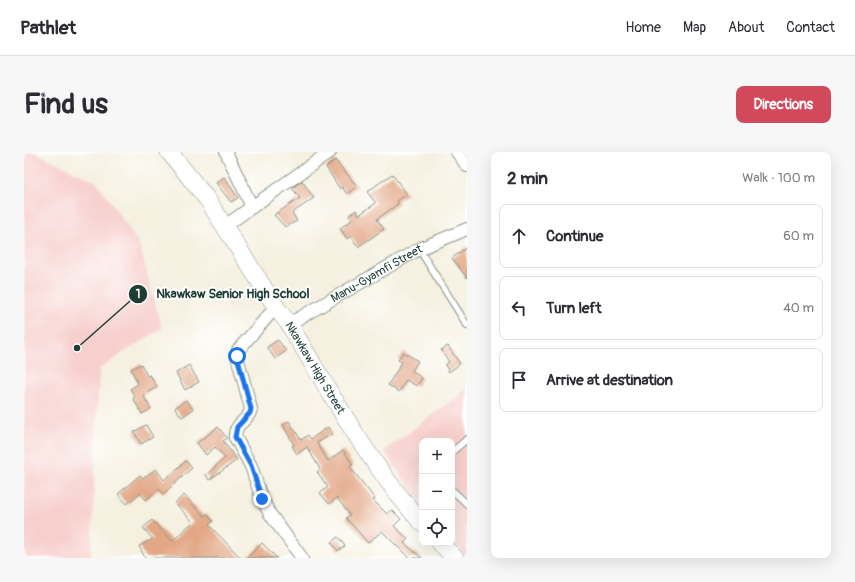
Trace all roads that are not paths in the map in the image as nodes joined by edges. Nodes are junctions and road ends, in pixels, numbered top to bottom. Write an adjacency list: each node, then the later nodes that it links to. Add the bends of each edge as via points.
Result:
1 (169, 152): 7 (main road, Nkawkaw High Street)
2 (226, 152): 6 (street)
3 (330, 152): 6 (street)
4 (457, 152): 5 (street)
5 (467, 166)
6 (252, 207): 7 (street)
7 (225, 226): 10 (main road, Nkawkaw High Street)
8 (467, 229): 9 (street, Manu-Gyamfi Street)
9 (420, 249): 11 (street, Manu-Gyamfi Street); 12 (lane)
10 (276, 307): 11 (main road, Nkawkaw High Street); 19 (street, via 238,350 237,356 251,409 237,427 235,437 251,466 270,514)
11 (289, 324): 17 (main road, Nkawkaw High Street, via 369,454)
12 (467, 325)
13 (467, 439): 14 (lane)
14 (455, 449)
15 (455, 493): 16 (lane)
16 (467, 504)
17 (419, 519)
18 (443, 546): 20 (main road)
19 (302, 558)
20 (455, 558)

